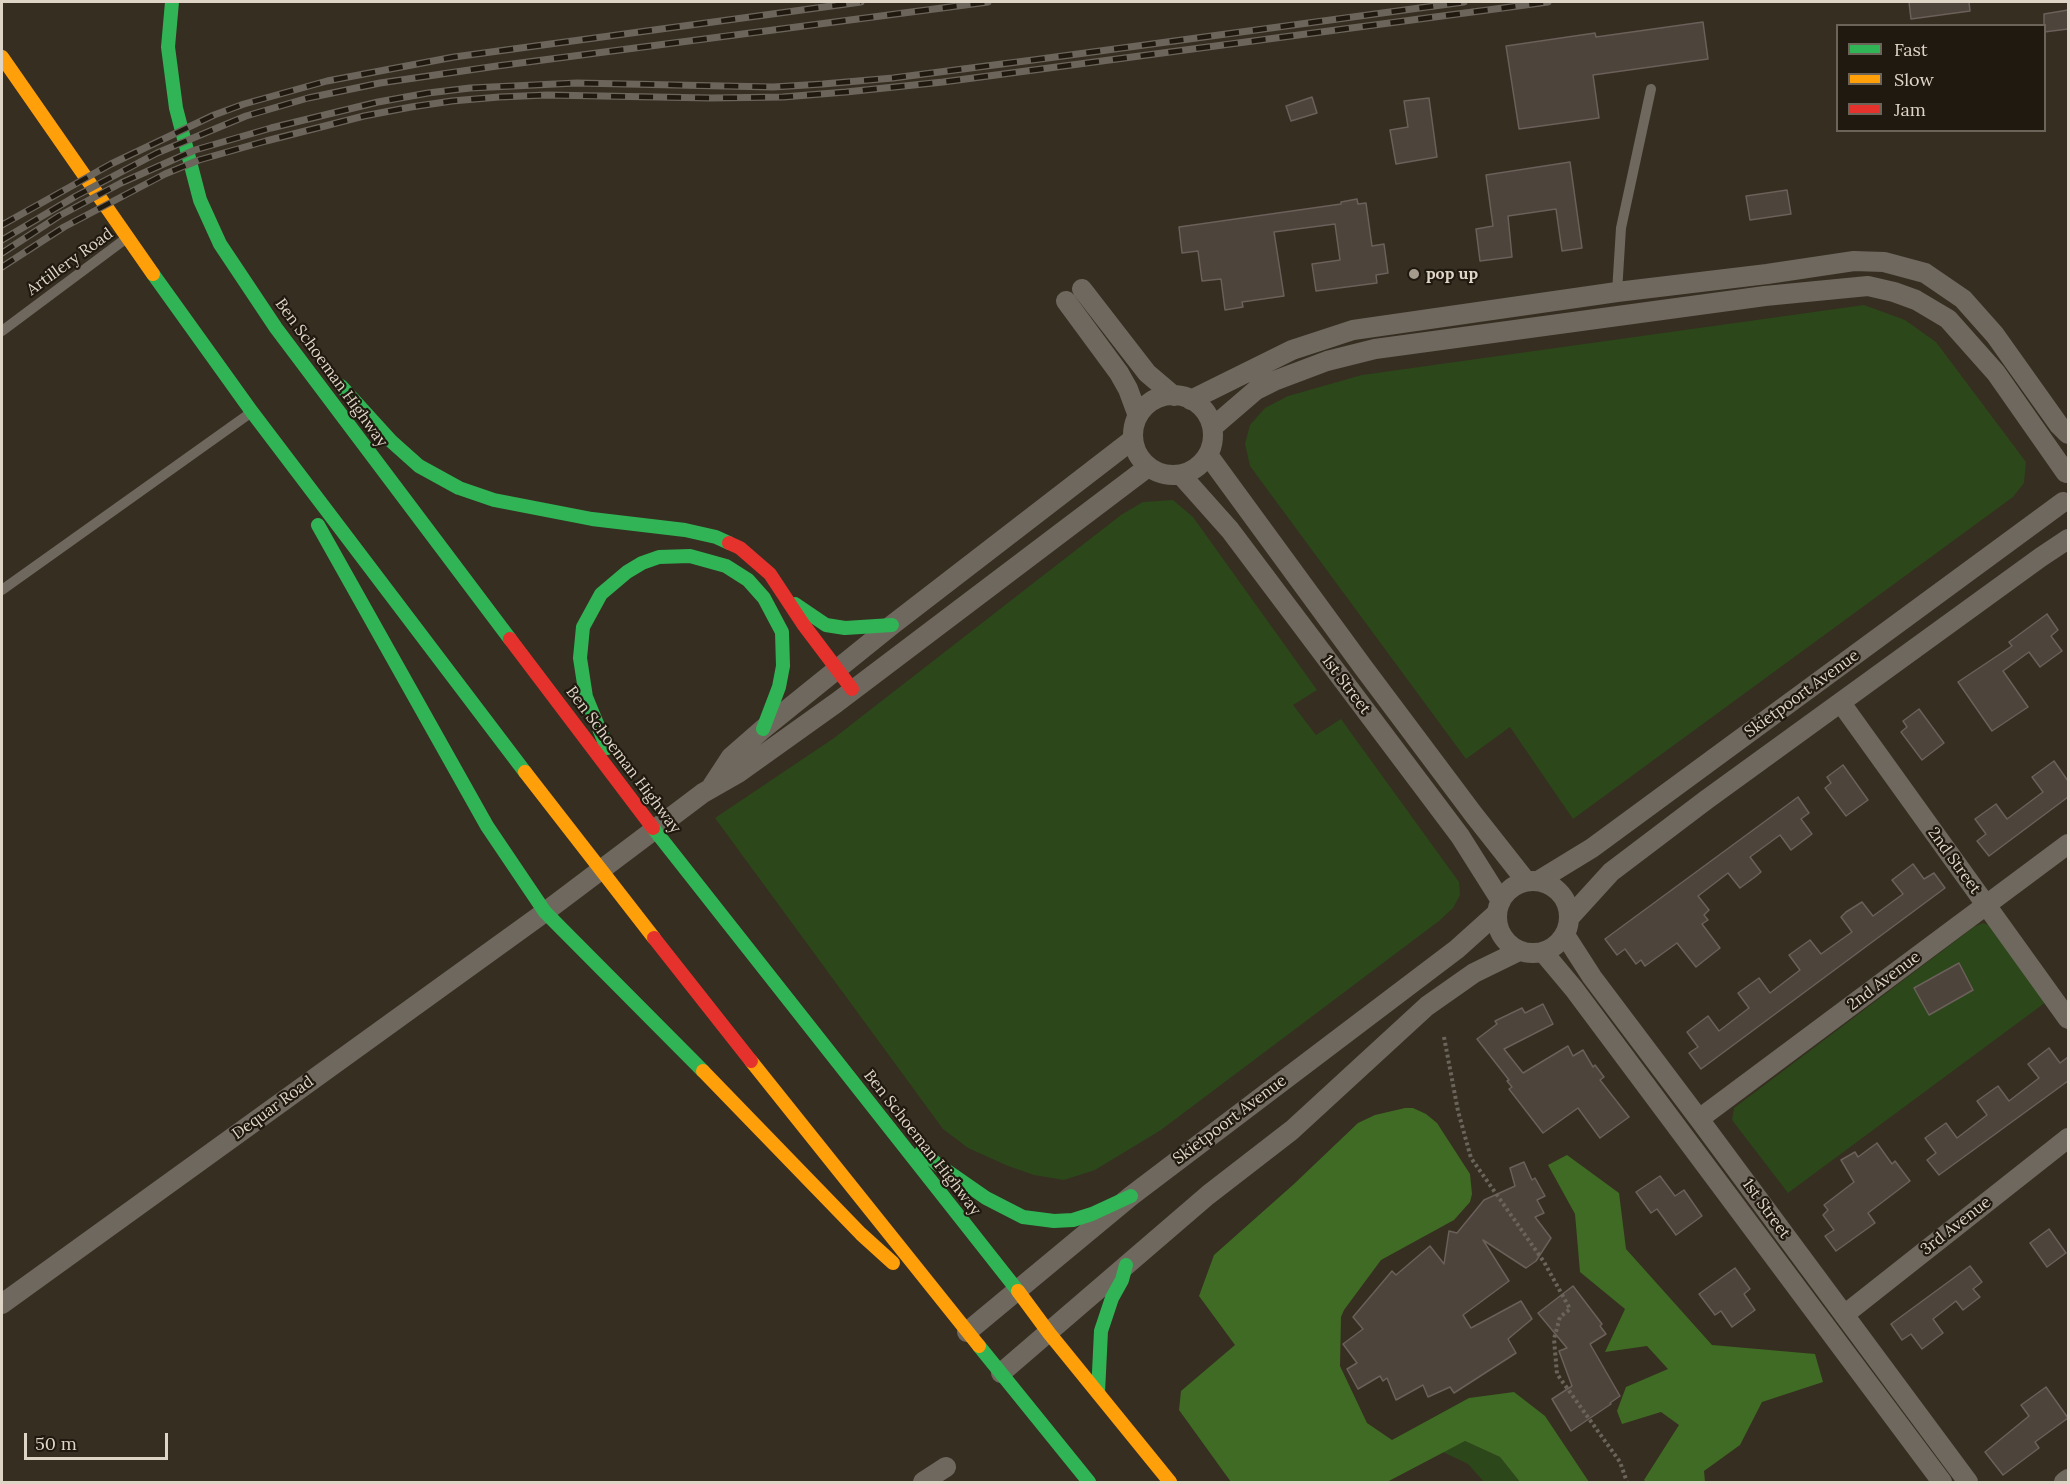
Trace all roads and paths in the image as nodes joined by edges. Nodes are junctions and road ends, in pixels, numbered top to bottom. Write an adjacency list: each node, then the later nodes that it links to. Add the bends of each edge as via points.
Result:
1 (172, 2): 5 (main road, Ben Schoeman Highway, via 168,47 176,108 200,200)
2 (2, 57): 4 (main road)
3 (1651, 88): 7 (lane, via 1621,228)
4 (126, 238): 9 (lane, Artillery Road); 13 (main road)
5 (220, 244): 10 (main road); 37 (main road, Ben Schoeman Highway, via 344,420)
6 (1082, 289): 12 (street, via 1147,373)
7 (1617, 292): 12 (street, via 1353,330 1292,350); 16 (street, via 1854,261 1884,262 1925,273 1963,299 1995,335)
8 (1066, 301): 14 (street, via 1119,373)
9 (2, 331)
10 (308, 348)
11 (330, 374): 26 (main road, via 419,466 459,489 494,501 716,537 740,548 770,574)
12 (1183, 398): 14 (street, via 1155,399); 15 (street, via 1205,411)
13 (252, 412): 17 (main road); 25 (lane)
14 (1138, 416): 18 (street)
15 (1212, 427): 19 (street, via 1213,442); 21 (street, via 1256,390 1274,381 1327,361 1375,349 1765,296 1868,286 1916,300 1947,319 1996,374)
16 (2068, 434)
17 (273, 439): 42 (main road, via 487,826); 56 (main road, via 592,860)
18 (1132, 440): 20 (street, via 1137,455); 27 (street)
19 (1208, 455): 22 (street, via 1192,471); 39 (street, 1st Street, via 1474,815)
20 (1148, 467): 22 (street, via 1169,476); 32 (street)
21 (2067, 471): 23 (street, via 2061,487)
22 (1181, 475): 41 (street, 1st Street, via 1230,530 1460,836)
23 (2066, 508): 39 (street, Skietpoort Avenue, via 1592,848)
24 (2068, 539): 34 (street, Skietpoort Avenue)
25 (2, 590)
26 (787, 598): 27 (main road, via 826,625); 30 (main road)
27 (892, 625): 30 (street)
28 (782, 632): 29 (main road); 35 (main road, via 779,687); 37 (main road, via 764,598 748,580 726,566 690,556 659,557 642,563 601,594 583,627 580,658 586,697 611,760)
29 (795, 652)
30 (838, 669): 31 (street); 32 (main road)
31 (817, 678): 33 (main road); 35 (street)
32 (852, 689): 33 (street)
33 (836, 703): 36 (street)
34 (1841, 703): 40 (street, 2nd Street); 43 (street, Skietpoort Avenue, via 1611,872)
35 (763, 729): 36 (street, via 731,757)
36 (707, 791): 42 (street, Dequar Road)
37 (646, 819): 48 (main road, Ben Schoeman Highway)
38 (2068, 844): 40 (street, 2nd Avenue)
39 (1532, 881): 41 (street, via 1507,892); 43 (street, via 1549,884 1564,897 1569,907)
40 (1986, 904): 46 (street, 2nd Street); 49 (street, 2nd Avenue)
41 (1499, 907): 44 (street, via 1497,924 1502,935); 51 (street, Skietpoort Avenue, via 1457,950)
42 (549, 909): 54 (street, Dequar Road); 56 (main road, via 861,1234)
43 (1567, 926): 45 (street, via 1552,948); 49 (street, 1st Street, via 1592,977)
44 (1519, 951): 45 (street); 52 (street, via 1474,973 1426,1006 1292,1130)
45 (1543, 952): 67 (street, 1st Street)
46 (2068, 1019)
47 (1444, 1037): 66 (path, via 1471,1158 1544,1262 1570,1309 1560,1317 1554,1339 1557,1374 1620,1462)
48 (878, 1113): 51 (main road, via 938,1164 986,1198 1023,1217 1073,1220); 53 (main road, Ben Schoeman Highway)
49 (1700, 1119): 55 (street, 1st Street)
50 (2068, 1138): 55 (street, 3rd Avenue)
51 (1131, 1196): 53 (street, Skietpoort Avenue)
52 (1126, 1265): 58 (street); 60 (main road, via 1101,1331)
53 (1018, 1291): 57 (street, Skietpoort Avenue); 58 (main road, Ben Schoeman Highway)
54 (2, 1304)
55 (1844, 1315): 68 (street, 1st Street)
56 (954, 1316): 57 (main road)
57 (967, 1332): 59 (main road)
58 (1049, 1333): 59 (street); 60 (main road, Ben Schoeman Highway)
59 (1000, 1373): 64 (main road)
60 (1098, 1393): 65 (main road, Ben Schoeman Highway)
61 (945, 1467): 63 (street)
62 (2068, 1479): 69 (street)
63 (923, 1482)
64 (1089, 1482)
65 (1170, 1482)
66 (1627, 1482)
67 (1942, 1482)
68 (1968, 1482)
69 (2064, 1482)

